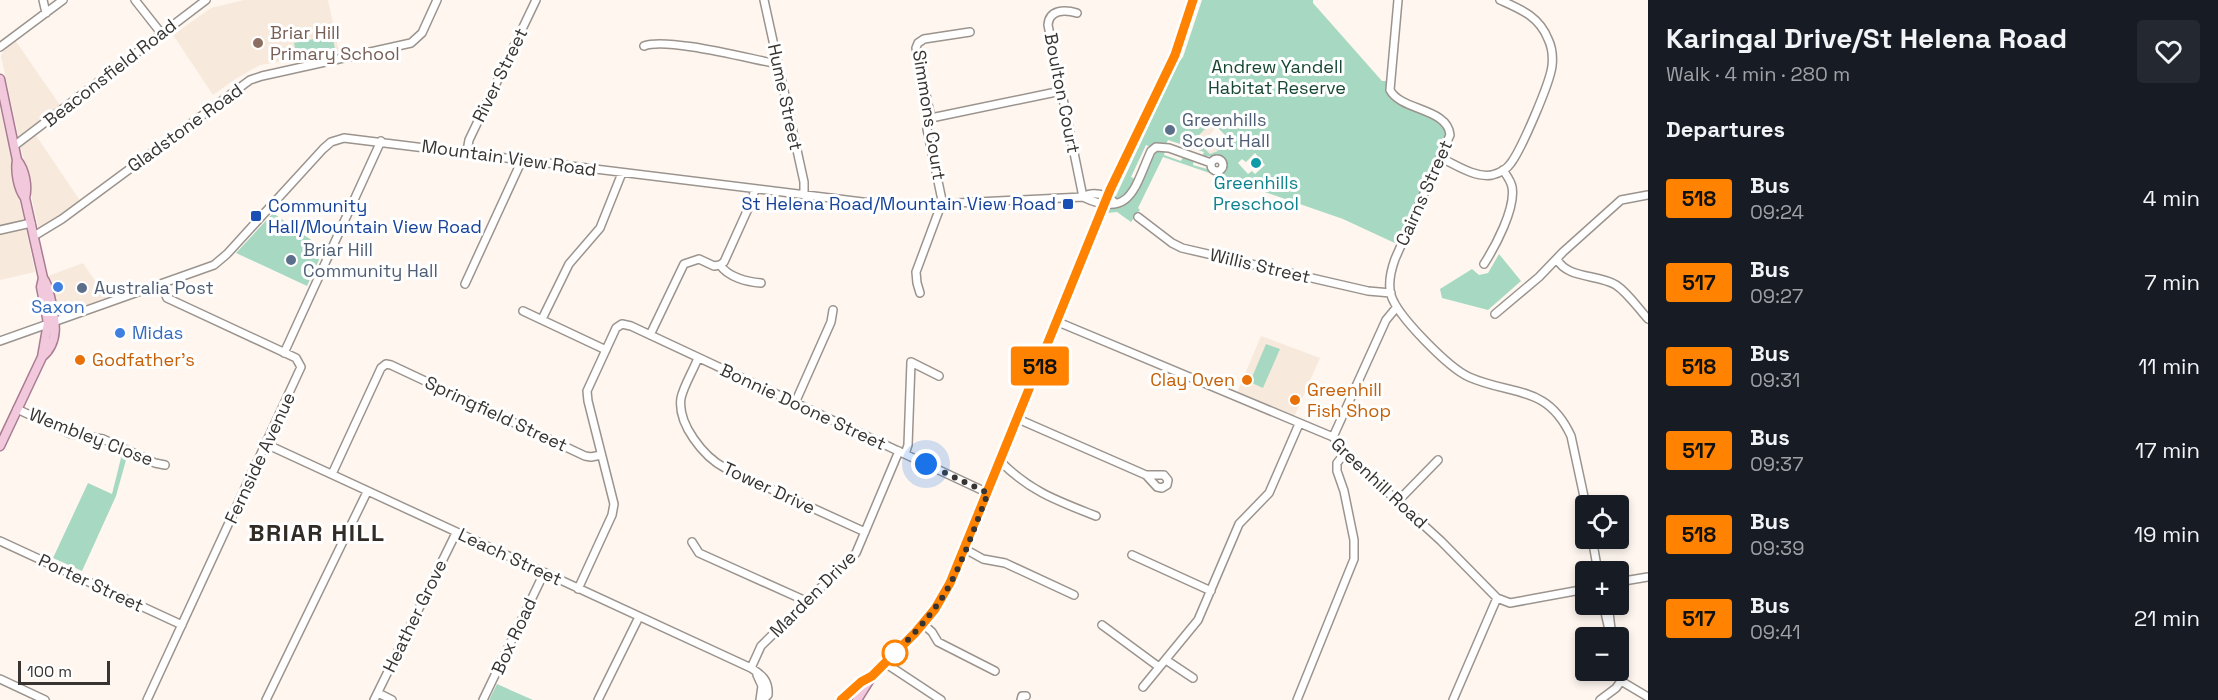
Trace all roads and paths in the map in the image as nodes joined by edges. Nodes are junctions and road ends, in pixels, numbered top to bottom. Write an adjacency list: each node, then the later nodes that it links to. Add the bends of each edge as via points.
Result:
1 (43, 0): 11 (street)
2 (63, 0): 11 (street)
3 (135, 0): 14 (street)
4 (206, 0): 14 (street, Beaconsfield Road)
5 (437, 0): 38 (street, Gladstone Road, via 422,33 411,43 250,80)
6 (536, 0): 23 (street, River Street)
7 (764, 0): 17 (street, Hume Street)
8 (1192, 0): 33 (main road, via 1175,55)
9 (1398, 0): 24 (street, Cairns Street, via 1390,90 1393,96 1440,118 1449,127)
10 (1500, 0): 27 (street, via 1536,20 1549,40 1553,61 1518,149)
11 (46, 13): 16 (street)
12 (1077, 13): 19 (street, Boulton Court, via 1054,13 1048,21)
13 (970, 32): 20 (street, Simmons Court, via 924,39 917,45)
14 (161, 33): 22 (street, Beaconsfield Road)
15 (644, 46): 17 (street, via 698,49)
16 (0, 47)
17 (778, 64): 30 (street, Hume Street)
18 (0, 79): 22 (main road)
19 (1061, 91): 20 (street); 32 (street, Boulton Court)
20 (931, 118): 34 (street, Simmons Court, via 927,129)
21 (381, 141): 23 (street, Mountain View Road); 44 (street, Mountain View Road, via 350,137 331,142 222,259 209,268); 60 (street)
22 (14, 146): 36 (main road, via 27,188 25,198)
23 (466, 151): 25 (street, Mountain View Road)
24 (1441, 158): 27 (street, via 1481,175); 46 (street, Cairns Street, via 1395,259)
25 (522, 160): 28 (street, Mountain View Road); 43 (street)
26 (1212, 163): 33 (street, via 1156,147 1130,197 1122,202)
27 (1503, 170): 40 (street, via 1512,186 1512,202)
28 (622, 173): 29 (street, Mountain View Road); 51 (street, via 600,228 569,264)
29 (755, 189): 30 (street, Mountain View Road); 41 (street)
30 (804, 195): 34 (street, Mountain View Road, via 895,206)
31 (1648, 195): 39 (street, via 1622,200)
32 (1083, 197): 33 (street, Mountain View Road); 34 (street, Mountain View Road)
33 (1109, 201): 53 (main road)
34 (942, 205): 45 (street, via 916,272)
35 (1138, 217): 46 (street, Willis Street, via 1182,248)
36 (31, 224): 37 (street); 38 (main road)
37 (0, 230)
38 (34, 238): 54 (main road, via 48,286)
39 (1557, 259): 50 (street); 52 (street, via 1565,269 1618,287)
40 (1484, 264)
41 (720, 265): 42 (street, via 749,282); 56 (street, via 699,259 684,264)
42 (762, 283)
43 (465, 284)
44 (161, 285): 54 (street, Mountain View Road); 60 (street, via 167,298)
45 (920, 293)
46 (1391, 293): 47 (street)
47 (1396, 308): 68 (street, via 1386,320); 81 (street, via 1459,372 1532,395 1552,408 1571,436)
48 (832, 310): 64 (street, via 831,322)
49 (523, 311): 51 (street)
50 (1495, 314)
51 (542, 319): 59 (street)
52 (1648, 319)
53 (1058, 322): 66 (main road); 67 (street, Greenhill Road)
54 (51, 323): 55 (street, Mountain View Road); 58 (main road); 61 (main road, via 54,339)
55 (30, 330): 57 (street, Mountain View Road); 58 (street, via 42,337)
56 (650, 335): 59 (street, Bonnie Doone Street, via 619,325); 62 (street, Bonnie Doone Street)
57 (0, 341)
58 (44, 346): 61 (main road)
59 (606, 350): 73 (street, via 587,394)
60 (284, 352): 69 (street, Fernside Avenue, via 296,358 300,368)
61 (42, 357): 65 (main road)
62 (698, 358): 64 (street, Bonnie Doone Street); 84 (street, Tower Drive, via 681,401 694,440 719,465)
63 (939, 376): 71 (street, Marden Drive, via 911,362 908,445)
64 (795, 403): 71 (street, Bonnie Doone Street)
65 (17, 409): 70 (main road); 76 (street, Wembley Close, via 71,434 103,439)
66 (1018, 419): 75 (main road); 78 (street)
67 (1299, 424): 68 (street, Greenhill Road); 95 (street, via 1269,493 1239,524)
68 (1333, 437): 72 (street, Greenhill Road)
69 (266, 444): 77 (street, Leach Street); 103 (street, Fernside Avenue)
70 (0, 446)
71 (902, 453): 80 (street, Bonnie Doone Street); 84 (street, Marden Drive)
72 (1345, 453): 82 (street, Greenhill Road); 129 (street, via 1337,463 1337,471 1354,540 1354,559)
73 (601, 455): 77 (street, Springfield Street, via 585,456 386,364); 93 (street, via 614,510)
74 (1438, 460): 82 (street)
75 (1001, 462): 80 (main road); 83 (street, via 1046,497)
76 (165, 465)
77 (332, 474): 79 (street, Leach Street)
78 (1146, 475)
79 (367, 492): 85 (street, Leach Street); 120 (street)
80 (988, 493): 88 (main road)
81 (1584, 495)
82 (1398, 501): 97 (street, Greenhill Road)
83 (1096, 516)
84 (865, 532): 98 (street, Marden Drive, via 854,556)
85 (456, 533): 90 (street, Leach Street); 116 (street, Heather Grove)
86 (0, 541): 103 (street, Porter Street)
87 (692, 542): 98 (street, via 699,553)
88 (965, 549): 96 (street); 102 (main road, via 942,597)
89 (1132, 555): 95 (street)
90 (544, 573): 93 (street, Leach Street); 122 (street, Box Road)
91 (1648, 577): 92 (street)
92 (1629, 580)
93 (578, 588): 101 (street, Leach Street)
94 (1575, 590): 97 (street, via 1510,603)
95 (1211, 591): 105 (street, via 1198,620)
96 (1074, 595)
97 (1497, 598): 130 (street)
98 (806, 601): 108 (street, Marden Drive, via 761,646)
99 (1606, 615): 100 (street, via 1611,638)
100 (1609, 615)
101 (639, 617): 108 (street, Leach Street); 123 (street)
102 (923, 624): 106 (main road); 109 (street, via 938,642)
103 (182, 625): 119 (street, Fernside Avenue)
104 (1102, 625): 107 (street)
105 (1167, 660): 107 (street); 111 (street)
106 (885, 663): 110 (main road); 128 (street)
107 (1159, 667): 115 (street)
108 (752, 669): 124 (street, via 765,685)
109 (994, 671)
110 (872, 676): 114 (main road); 125 (main road)
111 (1193, 678)
112 (0, 679): 118 (street)
113 (1621, 681): 117 (street); 131 (street)
114 (867, 686): 126 (main road); 127 (main road)
115 (1143, 687)
116 (376, 696): 121 (street)
117 (1648, 697)
118 (45, 700)
119 (147, 700)
120 (266, 700)
121 (392, 700)
122 (483, 700)
123 (598, 700)
124 (762, 700)
125 (841, 700)
126 (857, 700)
127 (864, 700)
128 (941, 700)
129 (1297, 700)
130 (1453, 700)
131 (1600, 700)

